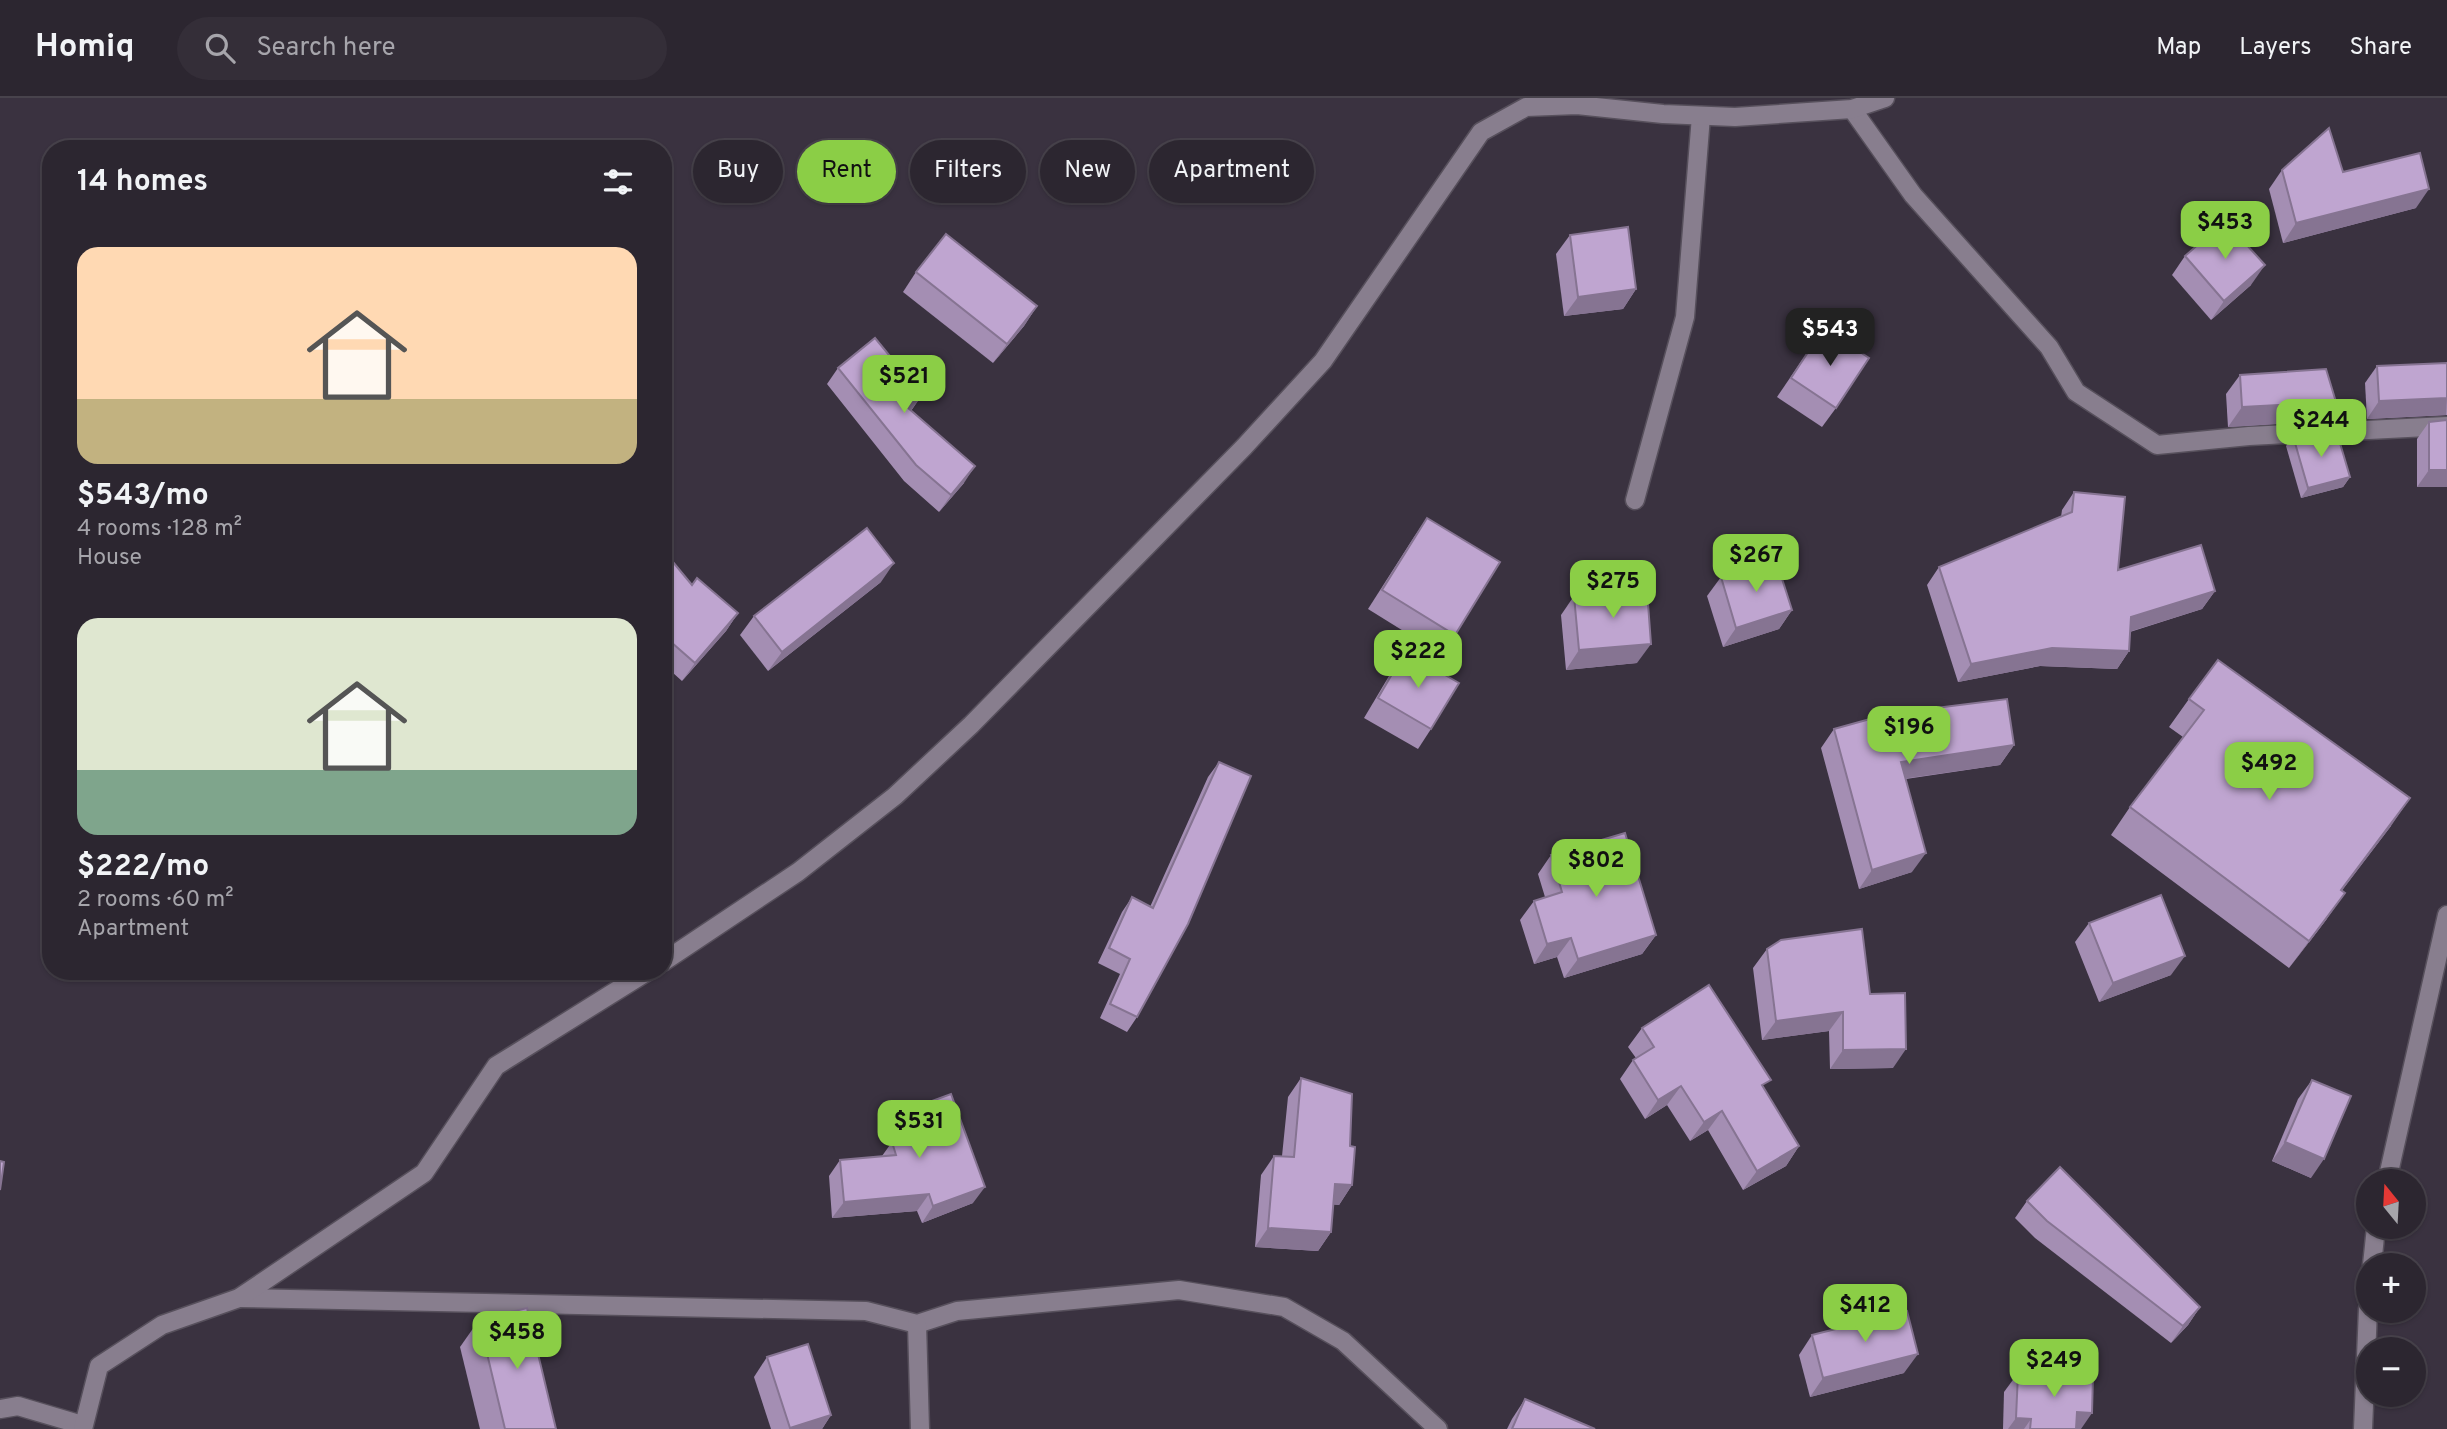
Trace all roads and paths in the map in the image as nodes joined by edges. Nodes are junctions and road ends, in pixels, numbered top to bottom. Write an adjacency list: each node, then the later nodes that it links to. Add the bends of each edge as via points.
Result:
1 (1885, 98): 2 (street)
2 (1852, 109): 3 (street, via 1800,115); 4 (street, via 1913,195 2049,347 2076,391 2157,446 2249,436)
3 (1701, 116): 5 (street, via 1685,317); 7 (street, via 1577,105 1526,107 1481,132 1323,361 1244,447 971,725 895,796 798,872)
4 (2447, 426)
5 (1635, 500)
6 (2447, 915): 9 (street)
7 (672, 956)
8 (634, 980): 10 (street, via 496,1066 424,1173)
9 (2390, 1169)
10 (239, 1298): 12 (street, via 866,1311); 14 (street, via 162,1325 99,1366)
11 (2367, 1323): 17 (street)
12 (917, 1324): 15 (street); 16 (street, via 957,1311 1179,1290 1284,1307 1343,1341)
13 (0, 1409): 14 (street, via 18,1406)
14 (82, 1427)
15 (920, 1429)
16 (1438, 1429)
17 (2363, 1429)

